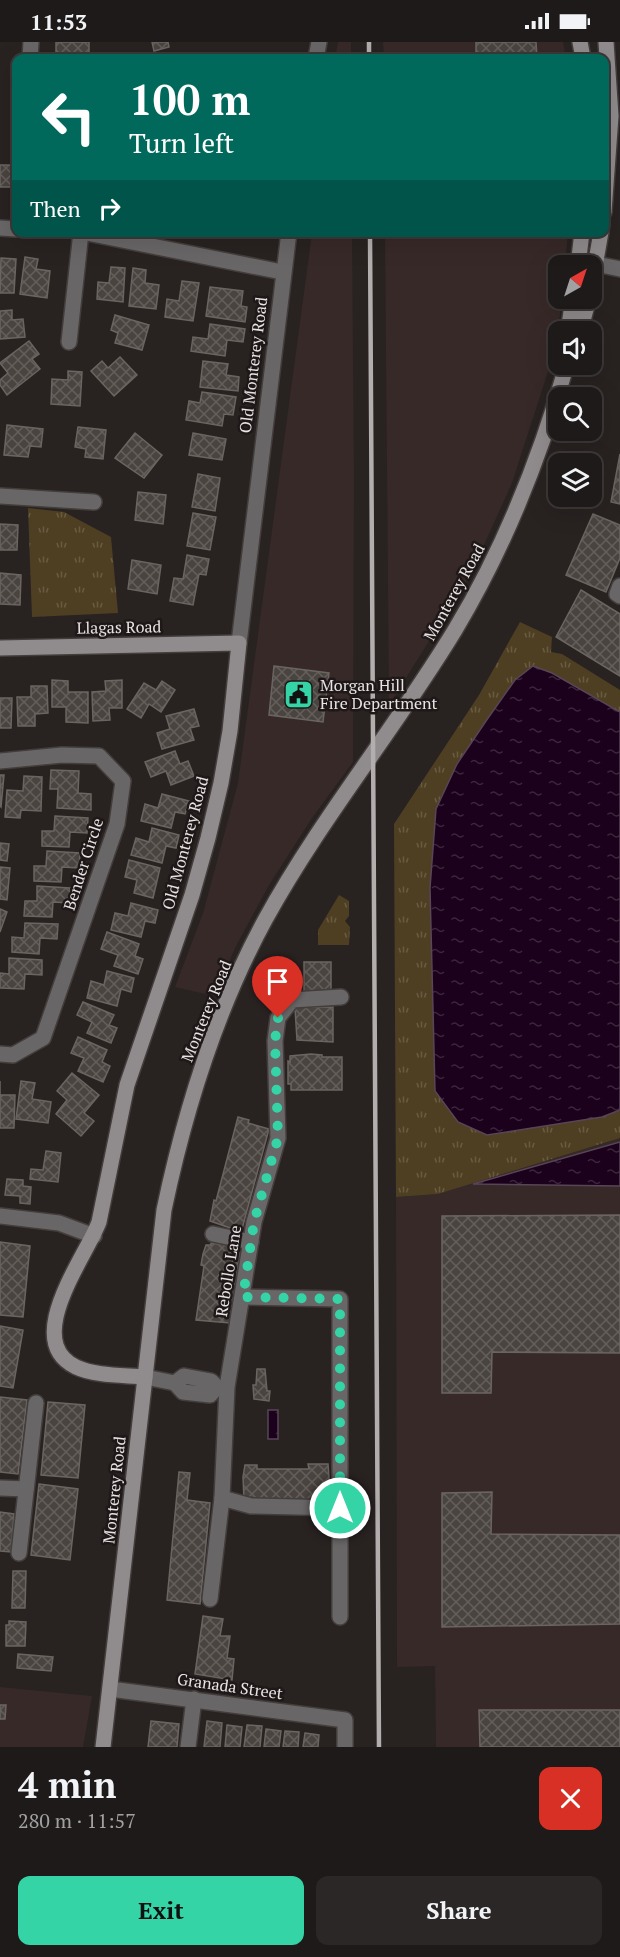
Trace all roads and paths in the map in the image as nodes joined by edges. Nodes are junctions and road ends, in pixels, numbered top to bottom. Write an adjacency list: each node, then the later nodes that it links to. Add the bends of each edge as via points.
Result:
1 (609, 98): 2 (main road)
2 (609, 132)
3 (80, 237): 13 (street)
4 (106, 237): 12 (street)
5 (288, 237): 12 (street, Old Monterey Road)
6 (581, 237): 8 (main road)
7 (601, 237): 9 (main road)
8 (579, 255)
9 (598, 255)
10 (602, 265): 11 (street)
11 (620, 269)
12 (282, 272): 19 (street, Old Monterey Road)
13 (69, 342)
14 (564, 375): 29 (main road, Monterey Road, via 528,484 475,595 287,882 229,996 198,1078 174,1164 157,1259)
15 (0, 496): 16 (street)
16 (94, 502)
17 (620, 586): 18 (street)
18 (620, 596)
19 (239, 643): 20 (main road, Llagas Road); 26 (main road, Old Monterey Road, via 230,731 207,838 192,895 127,1086)
20 (0, 648)
21 (0, 761): 23 (street, Bender Circle, via 99,756 123,781 117,824 43,1038 13,1055)
22 (340, 997): 27 (street, Rebollo Lane, via 292,1000 278,1018 278,1138)
23 (0, 1054)
24 (0, 1216): 26 (street, via 59,1223)
25 (213, 1234): 27 (street)
26 (94, 1236): 29 (main road, Old Monterey Road, via 57,1309 54,1337 58,1350 66,1360 86,1370)
27 (251, 1242): 28 (street, Rebollo Lane)
28 (243, 1297): 30 (street, Rebollo Lane); 35 (street, via 340,1299)
29 (145, 1377): 30 (street, via 175,1383 183,1392 210,1395); 39 (main road, Monterey Road)
30 (222, 1387): 34 (street, Rebollo Lane)
31 (36, 1403): 33 (street)
32 (0, 1488): 33 (street)
33 (26, 1489): 36 (street)
34 (222, 1498): 35 (street, via 251,1506); 37 (street, Rebollo Lane)
35 (340, 1508): 38 (street)
36 (19, 1553)
37 (210, 1599)
38 (340, 1617)
39 (110, 1689): 40 (street, Granada Street); 41 (main road, Monterey Road)
40 (194, 1699): 42 (street); 43 (street, Granada Street, via 345,1720)
41 (103, 1747)
42 (188, 1747)
43 (345, 1747)

